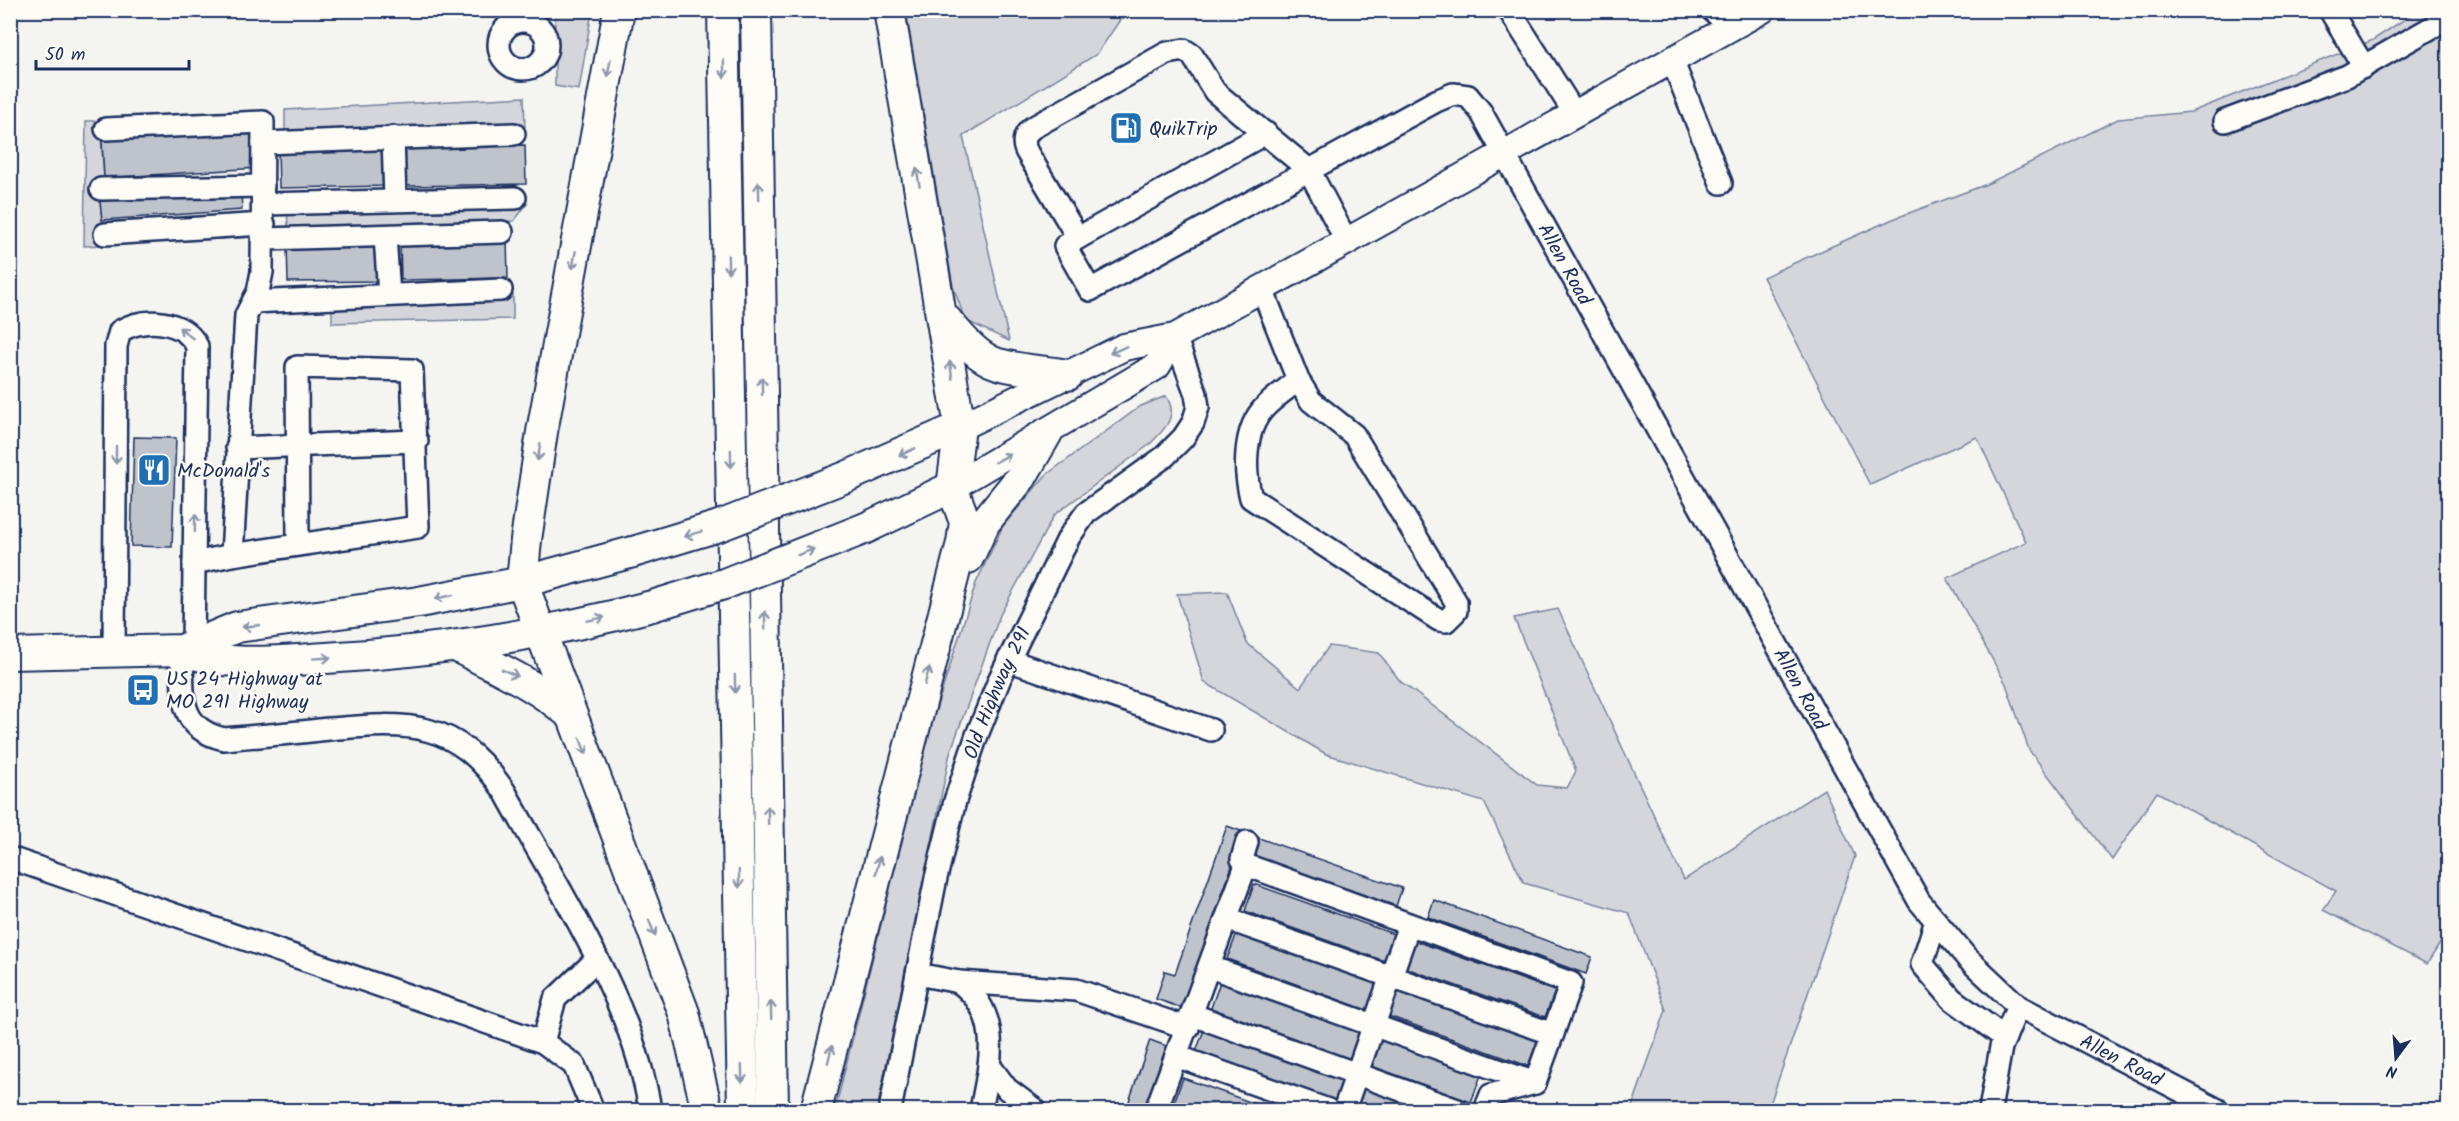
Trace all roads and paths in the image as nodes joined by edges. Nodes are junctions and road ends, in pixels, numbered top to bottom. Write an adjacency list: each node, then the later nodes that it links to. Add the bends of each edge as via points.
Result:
1 (620, 10): 46 (highway, one-way to 46)
2 (723, 10): 85 (highway, one-way to 85)
3 (756, 10): 86 (highway, one-way to 3)
4 (890, 10): 36 (highway, one-way to 4)
5 (1509, 10): 13 (street)
6 (1712, 10): 10 (street)
7 (1762, 10): 10 (main road)
8 (2330, 10): 12 (street)
9 (2448, 18): 12 (street)
10 (1731, 27): 11 (main road)
11 (1672, 60): 13 (main road); 22 (street)
12 (2364, 67): 14 (street)
13 (1575, 114): 20 (main road)
14 (2225, 121)
15 (106, 129): 19 (street, via 263,122)
16 (1266, 133): 21 (street); 30 (street); 30 (street, via 1215,92 1192,55 1184,50 1167,53 1024,137 1025,150)
17 (514, 134): 18 (street)
18 (393, 137): 19 (street); 25 (street)
19 (263, 143): 26 (street)
20 (1504, 154): 21 (street, Allen Road, via 1474,102 1468,96 1453,94); 31 (main road); 65 (street, Allen Road, via 1913,891)
21 (1309, 170): 30 (street, Allen Road, via 1090,290 1065,246); 31 (street)
22 (1720, 183)
23 (101, 189): 26 (street)
24 (515, 198): 25 (street)
25 (395, 200): 26 (street)
26 (263, 213): 28 (street); 29 (street); 35 (street, via 262,272)
27 (502, 232): 29 (street)
28 (105, 234)
29 (385, 236): 34 (street)
30 (1078, 238)
31 (1347, 242): 32 (main road)
32 (1262, 289): 37 (main road); 39 (street)
33 (501, 290): 34 (street)
34 (389, 295): 35 (street)
35 (253, 302): 43 (street, via 246,315)
36 (942, 315): 38 (highway, via 974,349 997,363); 40 (highway, one-way to 36)
37 (1175, 337): 38 (main road, one-way to 38, via 1124,347); 41 (main road, via 1157,366); 58 (street, Old Highway 291, via 1196,394 1198,407 1193,423 1164,457 1086,513 1069,537)
38 (1068, 375): 40 (main road)
39 (1298, 380): 39 (street, via 1311,401 1354,435 1456,602 1456,611 1446,621 1251,498 1246,462 1251,432 1263,409)
40 (960, 427): 45 (highway); 50 (highway, one-way to 50, bridge, via 719,526)
41 (1047, 433): 45 (main road, one-way to 41); 52 (highway, via 1022,476 986,522)
42 (417, 441): 44 (street); 44 (street, via 412,370 297,368); 47 (street, via 418,527)
43 (237, 448): 44 (street); 48 (street)
44 (296, 448): 47 (street)
45 (952, 487): 52 (highway, via 965,522); 53 (highway, one-way to 45, bridge, via 724,584 866,528)
46 (530, 514): 50 (highway); 51 (highway, via 506,556)
47 (298, 544): 48 (street)
48 (232, 555): 49 (street)
49 (194, 563): 54 (street); 56 (street, one-way to 56, via 197,346 177,326 155,322 130,325 120,331 116,346)
50 (522, 582): 51 (highway); 53 (highway)
51 (479, 590): 54 (highway, one-way to 54, via 356,612 237,627)
52 (946, 605): 87 (highway, one-way to 52)
53 (540, 633): 55 (highway); 59 (highway)
54 (187, 647): 55 (highway, one-way to 55, via 226,662); 56 (highway); 67 (street, via 185,704 193,725 207,736 225,740 381,724 411,725 441,734 469,751 489,769 505,792)
55 (458, 647): 59 (highway, one-way to 59, via 518,676)
56 (114, 652): 57 (highway)
57 (10, 654)
58 (1008, 660): 60 (street); 69 (street, Old Highway 291, via 977,735 956,801)
59 (571, 714): 84 (highway, one-way to 84, via 684,1013)
60 (1211, 730)
61 (1247, 842): 63 (street, via 1242,859)
62 (10, 858): 77 (street)
63 (1246, 865): 64 (street); 66 (street)
64 (1227, 919): 68 (street); 70 (street)
65 (1936, 921): 72 (street, Allen Road, via 1967,958); 76 (street, via 1922,964 1952,999)
66 (1409, 925): 70 (street); 75 (street, via 1571,984)
67 (597, 960): 77 (street, via 555,999); 83 (street, via 623,1016)
68 (1210, 967): 73 (street); 74 (street)
69 (917, 974): 71 (street); 88 (street, Old Highway 291)
70 (1390, 976): 74 (street); 75 (street)
71 (959, 982): 73 (street, via 1076,990); 79 (street, via 979,999 984,1009)
72 (2018, 1006): 76 (street); 97 (street, Allen Road)
73 (1191, 1022): 78 (street); 80 (street)
74 (1373, 1025): 80 (street); 81 (street)
75 (1553, 1034): 81 (street)
76 (2005, 1038): 96 (street)
77 (543, 1042): 82 (street, via 574,1065)
78 (1176, 1056): 91 (street); 92 (street)
79 (989, 1065): 89 (street); 90 (street, via 1002,1084)
80 (1356, 1074): 93 (street); 94 (street)
81 (1535, 1083): 95 (street, via 1491,1095)
82 (593, 1110)
83 (650, 1110)
84 (707, 1110)
85 (743, 1110)
86 (773, 1110)
87 (816, 1110)
88 (890, 1110)
89 (981, 1110)
90 (1035, 1110)
91 (1156, 1110)
92 (1328, 1110)
93 (1344, 1110)
94 (1457, 1110)
95 (1485, 1110)
96 (1990, 1110)
97 (2218, 1110)

